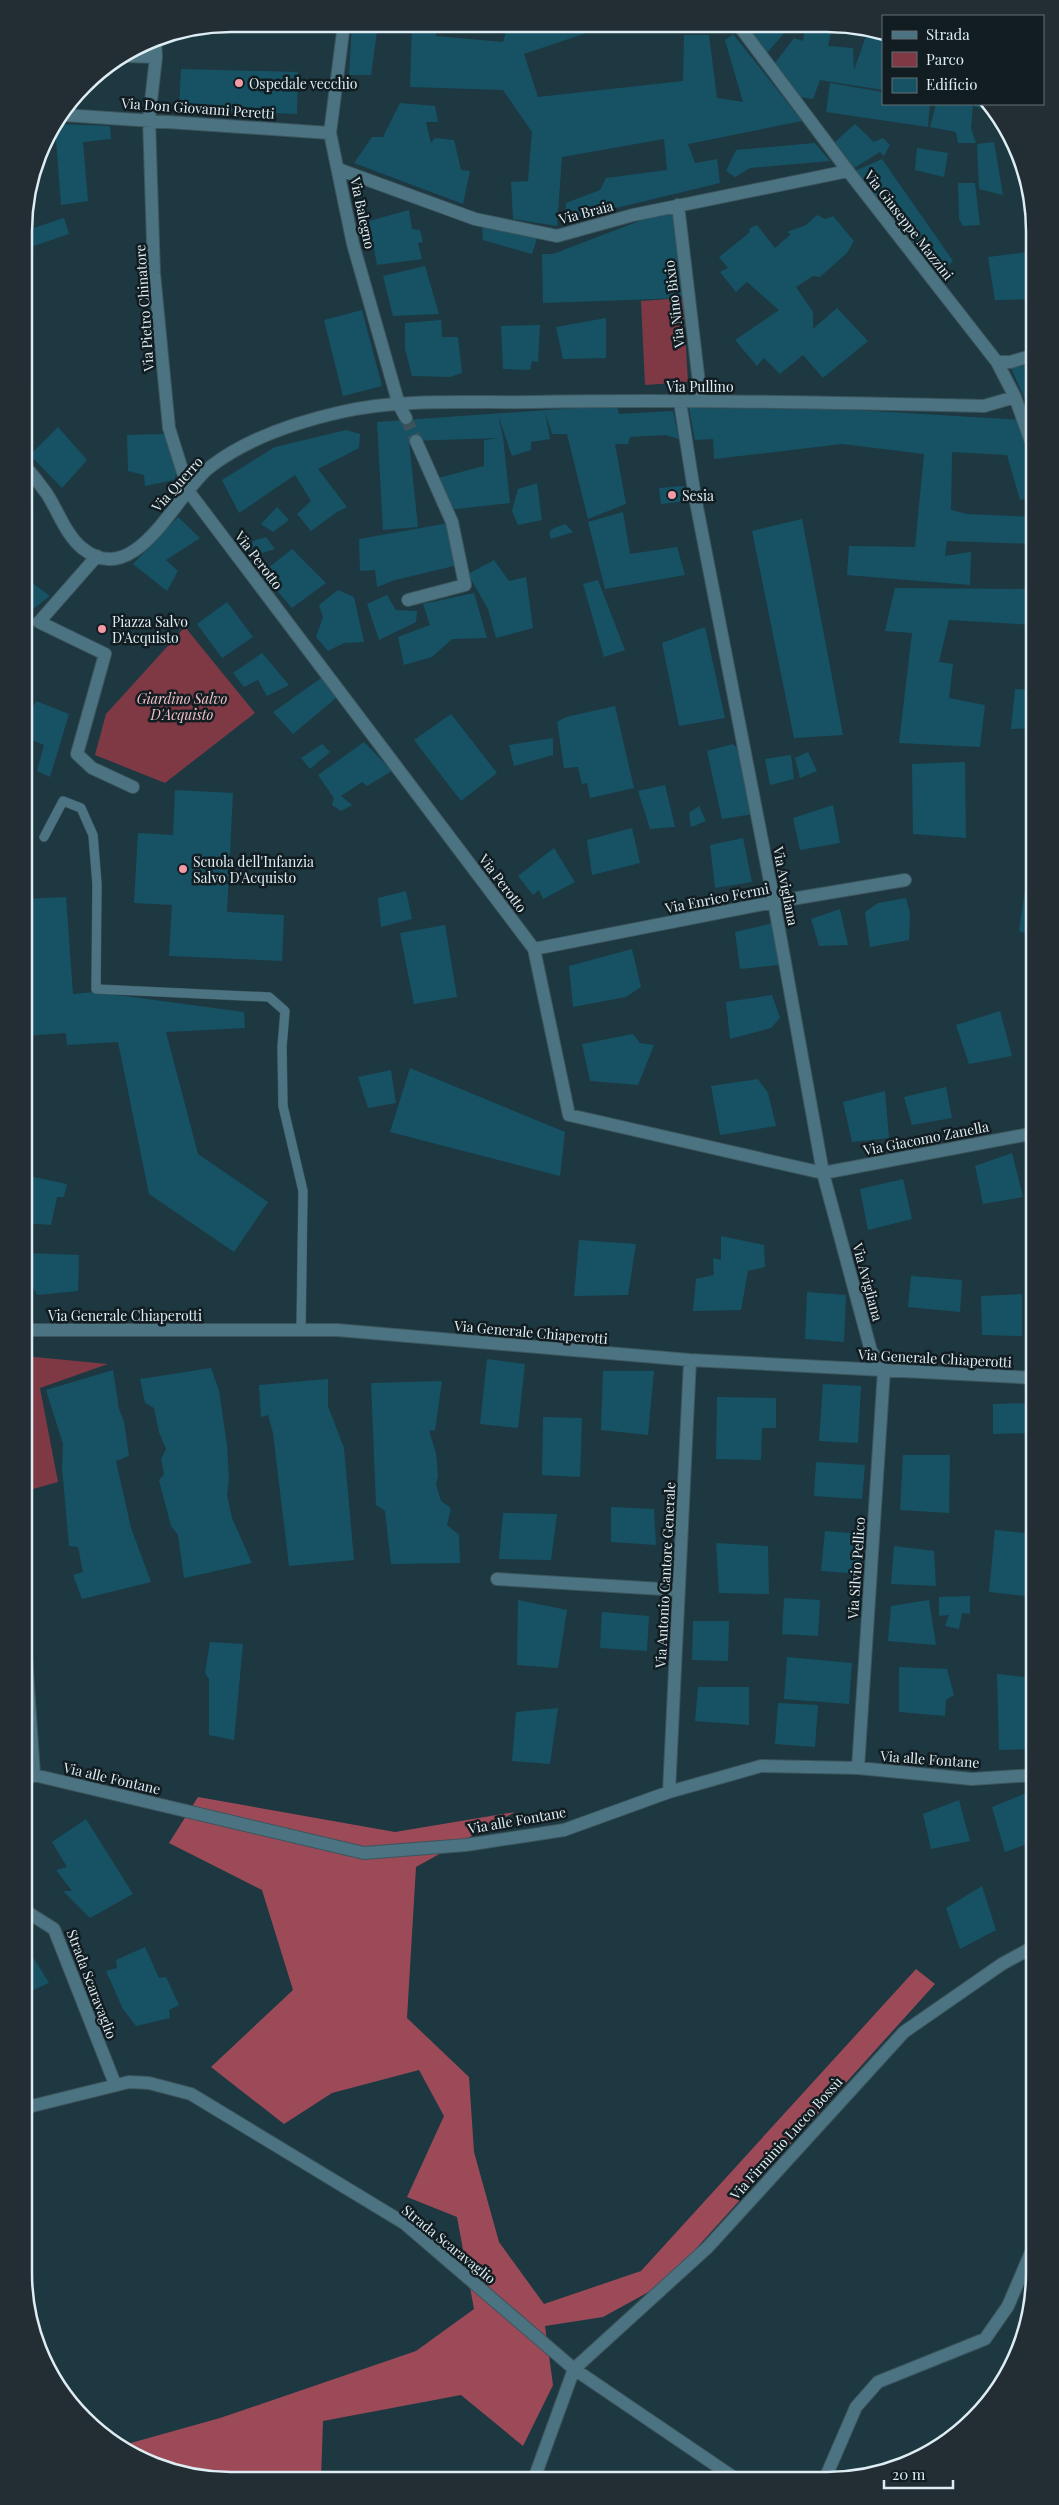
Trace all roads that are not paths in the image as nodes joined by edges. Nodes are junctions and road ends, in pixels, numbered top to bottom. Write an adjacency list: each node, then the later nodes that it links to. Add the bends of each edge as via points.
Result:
1 (343, 32): 8 (street, Via Balegno)
2 (744, 32): 10 (street, Via Giuseppe Mazzini)
3 (156, 48): 5 (street, Via Pietro Chinatore)
4 (137, 56): 5 (street)
5 (156, 57): 7 (street, Via Pietro Chinatore)
6 (70, 115): 7 (street, Via Don Giovanni Peretti)
7 (149, 119): 8 (street, Via Don Giovanni Peretti); 22 (street, Via Pietro Chinatore, via 154,273 169,428)
8 (330, 133): 9 (street, Via Balegno)
9 (338, 169): 11 (street, Via Braia, via 475,219 557,236); 17 (street, Via Balegno, via 353,244)
10 (848, 171): 11 (street, Via Braia); 13 (street, Via Giuseppe Mazzini)
11 (678, 205): 15 (street, Via Nino Bixio)
12 (1026, 358): 13 (street)
13 (997, 362): 14 (street, Via Giuseppe Mazzini)
14 (1015, 397): 15 (street, Via Pullino, via 984,406); 19 (street, Via Giuseppe Mazzini)
15 (700, 400): 16 (street, Via Pullino)
16 (680, 402): 17 (street, Via Pullino); 28 (street, Via Avigliana, via 695,497)
17 (399, 405): 18 (street); 22 (street, Via Querro, via 343,411 290,427 243,447 208,468)
18 (406, 418)
19 (1026, 428)
20 (416, 441): 24 (street, via 452,522 465,585)
21 (32, 477): 23 (street, via 81,547)
22 (189, 492): 23 (street, Via Querro, via 137,549 121,558 109,560); 29 (street, Via Perotto)
23 (97, 556): 25 (street, via 39,622 105,654 77,754 92,768)
24 (408, 600)
25 (133, 787)
26 (44, 837): 33 (lane, via 63,801 81,808 93,835 97,884 96,989 269,997 285,1011 283,1106 304,1191)
27 (906, 880): 28 (street, Via Enrico Fermi)
28 (774, 902): 29 (street, Via Enrico Fermi); 31 (street, Via Avigliana)
29 (534, 949): 31 (street, Via Perotto, via 569,1115)
30 (1026, 1135): 31 (street, Via Giacomo Zanella)
31 (823, 1173): 35 (street, Via Avigliana, via 870,1351)
32 (32, 1330): 33 (street, Via Generale Chiaperotti)
33 (301, 1330): 34 (street, Via Generale Chiaperotti, via 347,1331)
34 (690, 1360): 35 (street, Via Generale Chiaperotti); 38 (street, Via Antonio Cantore Generale)
35 (884, 1370): 36 (street, Via Generale Chiaperotti); 39 (street, Via Silvio Pellico)
36 (1026, 1378)
37 (497, 1579): 38 (street)
38 (679, 1590): 42 (street, Via Antonio Cantore Generale)
39 (858, 1768): 40 (street, Via alle Fontane, via 972,1779); 42 (street, Via alle Fontane, via 761,1766)
40 (1026, 1776)
41 (32, 1779): 42 (street, Via alle Fontane, via 364,1853 466,1845 564,1830)
42 (669, 1792)
43 (32, 1915): 45 (street, Strada Scaravaglio, via 54,1928)
44 (1026, 1951): 48 (street, Via Firminio Lucco Bossù, via 904,2032 708,2247)
45 (115, 2084): 46 (street, Strada Scaravaglio); 48 (street, Strada Scaravaglio, via 149,2083 191,2094 404,2223)
46 (32, 2106)
47 (1026, 2263): 51 (street, via 1008,2306 985,2338 878,2382 856,2407)
48 (574, 2369): 49 (street); 50 (street, Strada Scaravaglio)
49 (537, 2472)
50 (726, 2472)
51 (828, 2472)

